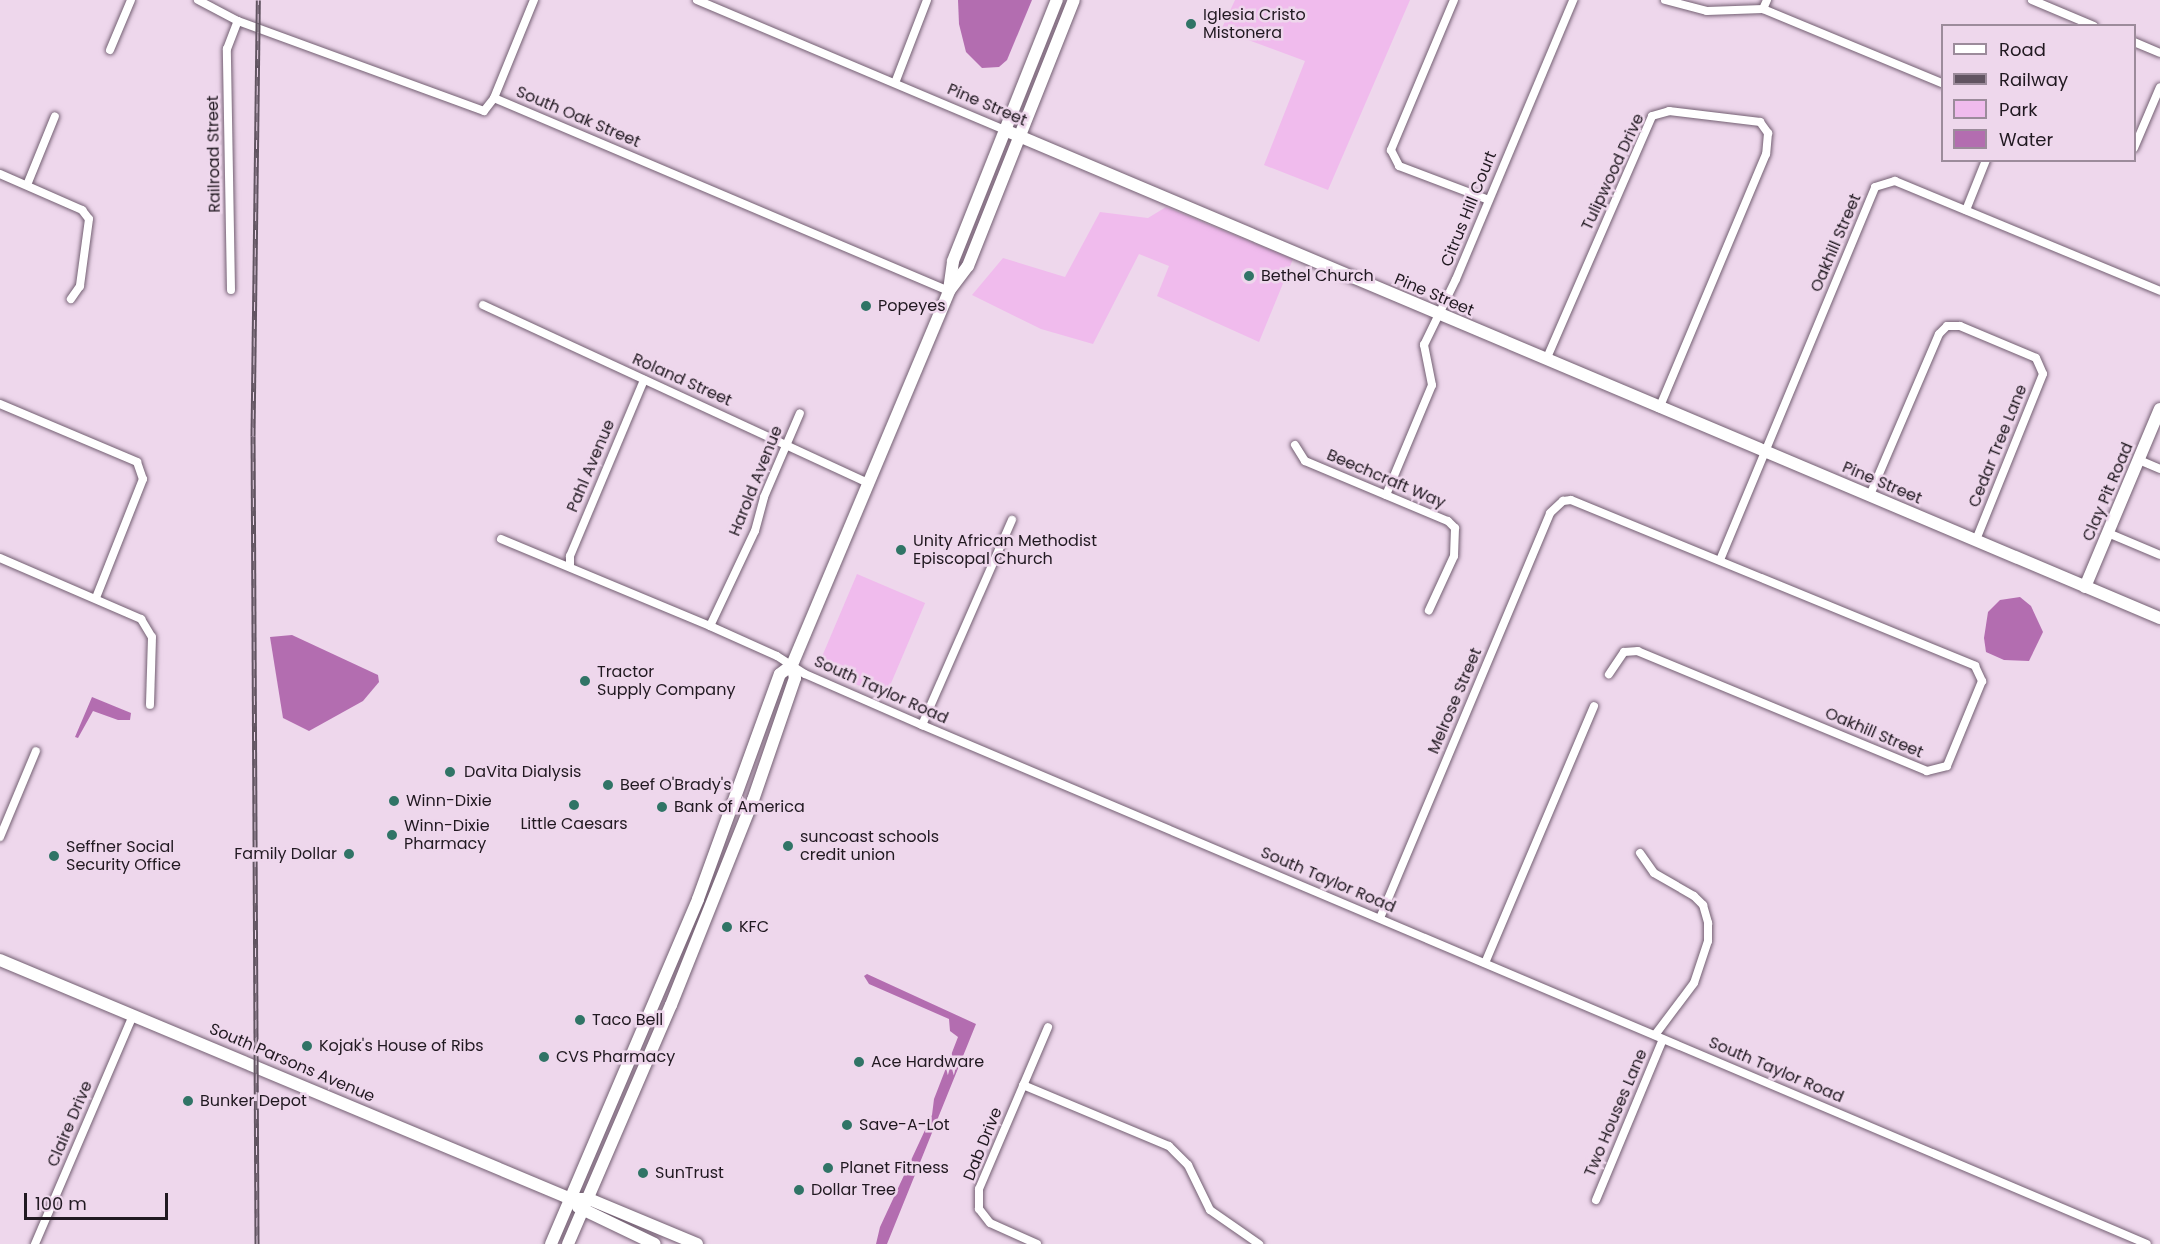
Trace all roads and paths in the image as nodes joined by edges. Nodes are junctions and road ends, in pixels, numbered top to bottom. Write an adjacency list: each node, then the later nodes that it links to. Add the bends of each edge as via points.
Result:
1 (131, 0): 16 (street)
2 (198, 0): 13 (street, South Oak Street)
3 (534, 0): 21 (street)
4 (697, 0): 18 (street, Pine Street)
5 (927, 0): 18 (street)
6 (1057, 0): 23 (main road)
7 (1074, 0): 24 (main road)
8 (1454, 0): 29 (street, via 1391,150 1399,166)
9 (1573, 0): 29 (street, Citrus Hill Court)
10 (1665, 0): 12 (street, via 1707,11)
11 (2032, 0): 14 (street)
12 (1765, 4): 19 (street)
13 (238, 21): 21 (street, South Oak Street, via 475,110 484,111); 31 (street, Railroad Street, via 227,49)
14 (2089, 24)
15 (2136, 43): 17 (street)
16 (110, 50)
17 (2160, 53)
18 (895, 83): 23 (street, Pine Street)
19 (1941, 83)
20 (2160, 87): 25 (street)
21 (494, 98): 32 (street, South Oak Street)
22 (55, 116): 28 (street)
23 (1007, 131): 24 (main road, Pine Street); 32 (main road, via 953,261)
24 (1021, 137): 32 (main road, via 968,266); 36 (main road, Pine Street)
25 (2136, 143)
26 (1985, 162): 30 (street)
27 (0, 174): 28 (street)
28 (27, 185): 34 (street, via 82,210 89,219 80,286)
29 (1488, 200): 36 (street, Citrus Hill Court)
30 (1966, 210): 33 (street, Oakhill Street); 45 (street, Oakhill Street, via 1895,181 1875,187)
31 (231, 290)
32 (949, 291): 48 (main road)
33 (2160, 291)
34 (71, 299)
35 (483, 305): 38 (street, Roland Street)
36 (1440, 315): 37 (main road, Pine Street); 49 (street, Citrus Hill Court, via 1424,345 1432,385)
37 (1546, 360): 40 (main road, Pine Street); 40 (street, Tulipwood Drive, via 1652,116 1669,111 1760,122 1768,133 1766,154)
38 (644, 380): 43 (street, Roland Street); 59 (street, Pahl Avenue, via 570,556)
39 (0, 404): 61 (street, via 137,462 143,479)
40 (1659, 408): 45 (main road, Pine Street)
41 (2160, 409): 46 (main road, Clay Pit Road)
42 (800, 413): 43 (street, Harold Avenue)
43 (787, 442): 48 (street, Roland Street); 64 (street, Harold Avenue, via 764,497 759,522)
44 (1295, 445): 49 (street, Beechcraft Way, via 1305,461)
45 (1764, 452): 50 (main road, Pine Street); 58 (street, Oakhill Street)
46 (2139, 460): 47 (street); 53 (main road, Clay Pit Road)
47 (2160, 470)
48 (868, 483): 65 (main road)
49 (1386, 495): 62 (street, Beechcraft Way, via 1455,528 1454,556)
50 (1870, 495): 55 (main road, Pine Street); 55 (street, Cedar Tree Lane, via 1939,334 1947,326 1960,326 2036,358 2043,374)
51 (1563, 501): 58 (street, Oakhill Street, via 1571,500); 73 (street, Melrose Street, via 1550,513)
52 (1012, 520): 69 (street)
53 (2108, 533): 56 (street); 60 (main road, Clay Pit Road)
54 (501, 539): 59 (street, South Taylor Road)
55 (1976, 540): 60 (main road, Pine Street)
56 (2160, 555)
57 (0, 558): 61 (street)
58 (1720, 560): 66 (street, Oakhill Street, via 1975,666 1982,681 1947,766 1927,771 1638,651 1624,652)
59 (570, 565): 64 (street, South Taylor Road)
60 (2085, 586): 63 (main road, Pine Street)
61 (96, 598): 67 (street, via 141,619 152,637)
62 (1429, 610)
63 (2160, 618)
64 (710, 626): 65 (street, South Taylor Road)
65 (792, 665): 69 (street, South Taylor Road); 80 (main road, via 780,674 698,899); 81 (main road, via 795,678 753,800)
66 (1609, 674)
67 (150, 705)
68 (1594, 706): 75 (street)
69 (922, 725): 73 (street, South Taylor Road)
70 (36, 751): 71 (street)
71 (0, 837)
72 (1640, 854): 78 (street, Two Houses Lane, via 1654,873 1694,896 1708,923 1708,941 1694,983)
73 (1380, 918): 75 (street, South Taylor Road)
74 (0, 960): 76 (main road, South Parsons Avenue)
75 (1485, 963): 78 (street, South Taylor Road)
76 (133, 1015): 80 (main road, South Parsons Avenue); 84 (street, Claire Drive)
77 (1048, 1028): 79 (street, Dab Drive)
78 (1659, 1037): 82 (street, Two Houses Lane); 91 (street, South Taylor Road)
79 (1023, 1084): 89 (street, Dab Drive, via 979,1189 979,1209 990,1223); 90 (street, via 1169,1146 1188,1165 1210,1210)
80 (571, 1199): 81 (main road, South Parsons Avenue); 83 (main road, South Parsons Avenue); 85 (main road)
81 (589, 1199): 83 (main road); 88 (main road, South Parsons Avenue)
82 (1596, 1200)
83 (583, 1212): 86 (main road); 87 (main road, South Parsons Avenue)
84 (35, 1244)
85 (550, 1244)
86 (568, 1244)
87 (655, 1244)
88 (697, 1244)
89 (1037, 1244)
90 (1259, 1244)
91 (2147, 1244)

